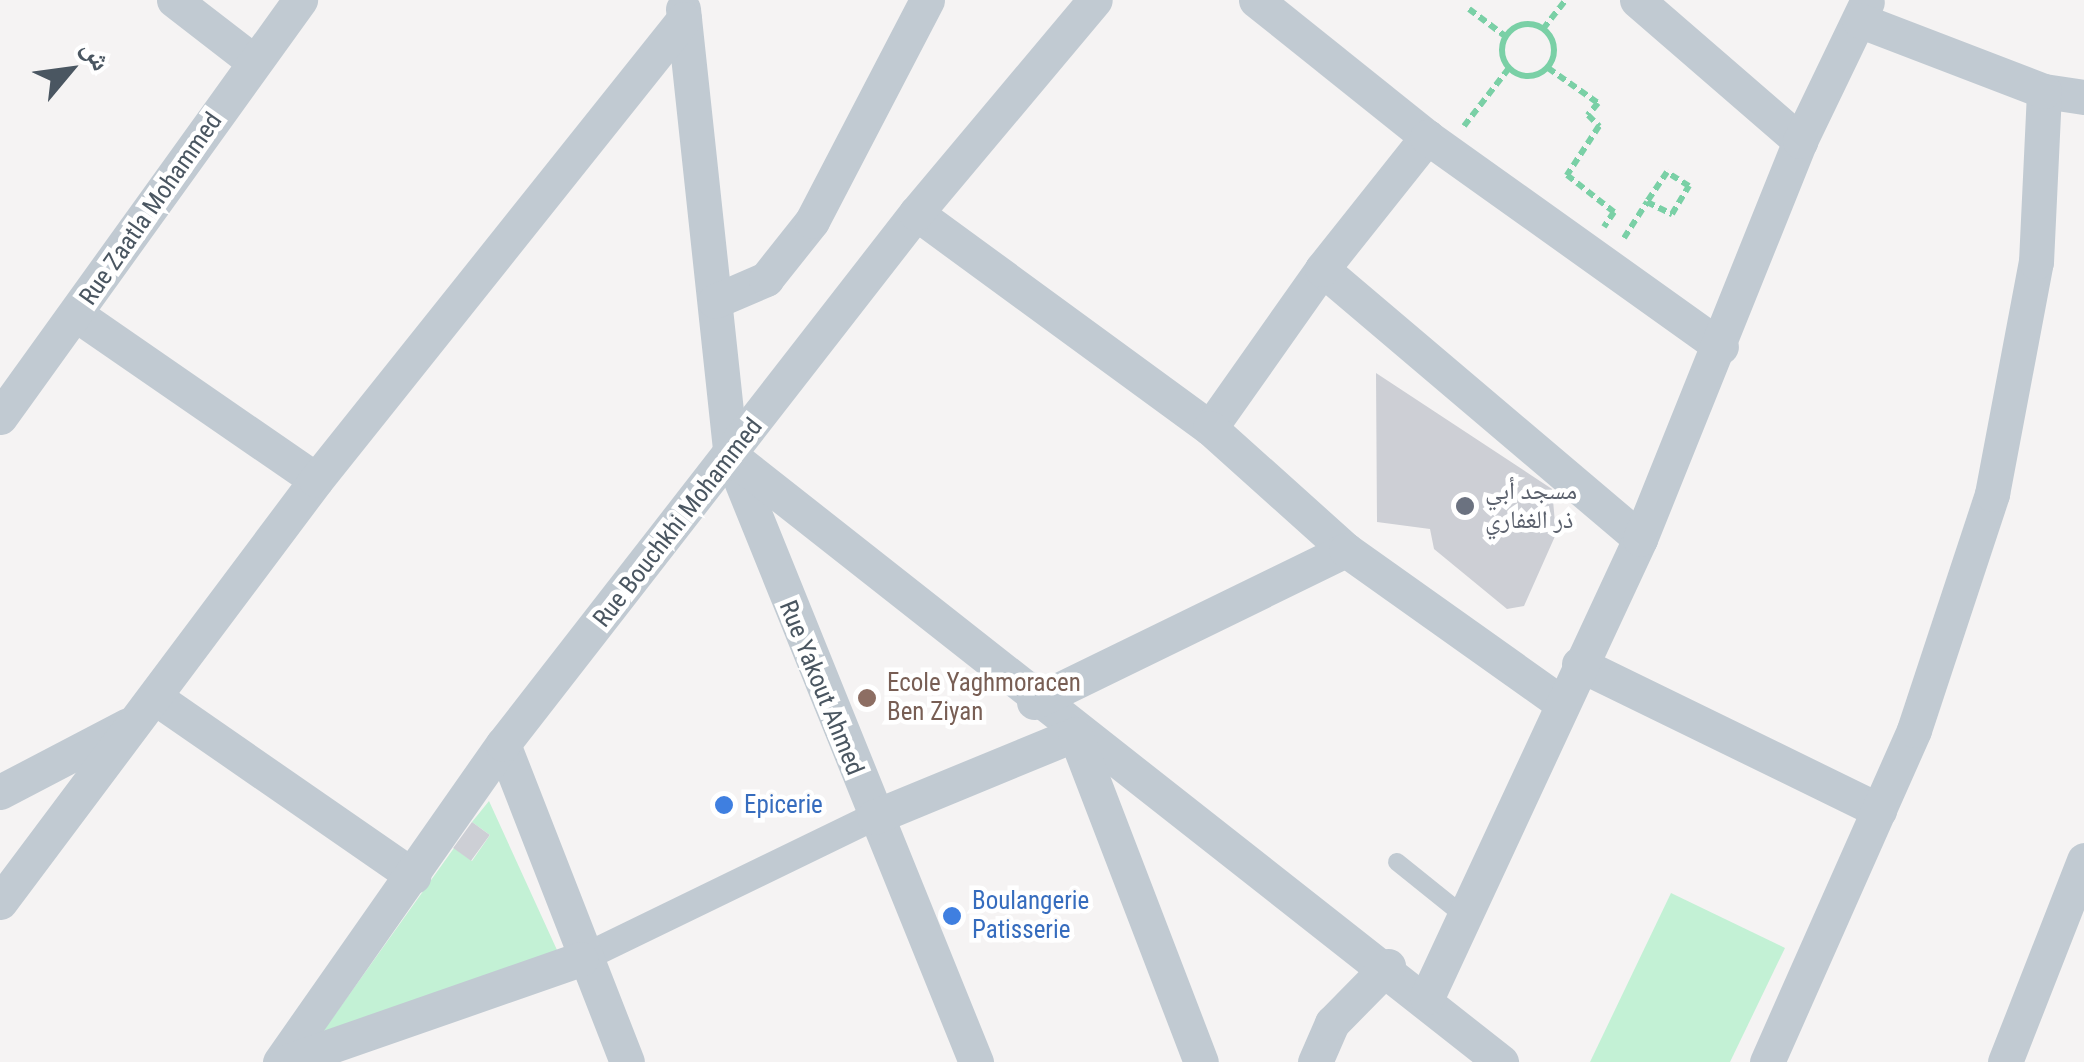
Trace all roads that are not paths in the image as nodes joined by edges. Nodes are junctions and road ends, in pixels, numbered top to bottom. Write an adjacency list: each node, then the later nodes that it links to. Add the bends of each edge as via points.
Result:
1 (174, 0): 9 (street)
2 (300, 0): 9 (street, Rue Zaatla Mohammed)
3 (928, 0): 16 (street, via 812,222 766,279)
4 (1095, 0): 14 (street, Rue Bouchkhi Mohammed)
5 (1256, 0): 12 (street)
6 (1637, 0): 13 (street)
7 (683, 9): 16 (street, Rue Yakout Ahmed); 22 (street)
8 (1864, 10): 10 (street); 13 (street)
9 (253, 60): 17 (street, Rue Zaatla Mohammed)
10 (2044, 91): 11 (street); 32 (street, via 2036,262 1992,494)
11 (2084, 97)
12 (1444, 133): 15 (street); 18 (street)
13 (1800, 141): 18 (street)
14 (916, 213): 20 (street); 21 (street, Rue Bouchkhi Mohammed)
15 (1322, 269): 20 (street); 23 (street)
16 (715, 301): 21 (street, Rue Yakout Ahmed)
17 (78, 315): 19 (street, Rue Zaatla Mohammed); 22 (street)
18 (1722, 348): 23 (street)
19 (0, 417)
20 (1210, 428): 24 (street)
21 (731, 456): 26 (street); 30 (street, Rue Bouchkhi Mohammed); 33 (street, Rue Yakout Ahmed)
22 (316, 480): 28 (street)
23 (1640, 539): 25 (street)
24 (1346, 550): 26 (street); 27 (street)
25 (1578, 664): 27 (street); 32 (street)
26 (1034, 702): 29 (street)
27 (1560, 702): 38 (street)
28 (147, 709): 31 (street); 36 (street); 37 (street)
29 (1075, 734): 33 (street); 40 (street); 45 (street)
30 (503, 744): 36 (street, Rue Bouchkhi Mohammed); 39 (street)
31 (0, 792)
32 (1879, 810): 48 (street)
33 (874, 817): 39 (street); 44 (street, Rue Yakout Ahmed)
34 (2084, 860): 49 (street)
35 (1397, 862): 38 (lane)
36 (412, 876): 42 (street, Rue Bouchkhi Mohammed)
37 (0, 902)
38 (1464, 916): 41 (street)
39 (581, 959): 42 (street); 43 (street)
40 (1388, 966): 41 (street); 46 (street, via 1332,1023)
41 (1426, 997): 47 (street)
42 (282, 1062)
43 (627, 1062)
44 (976, 1062)
45 (1201, 1062)
46 (1315, 1062)
47 (1501, 1062)
48 (1767, 1062)
49 (2005, 1062)

